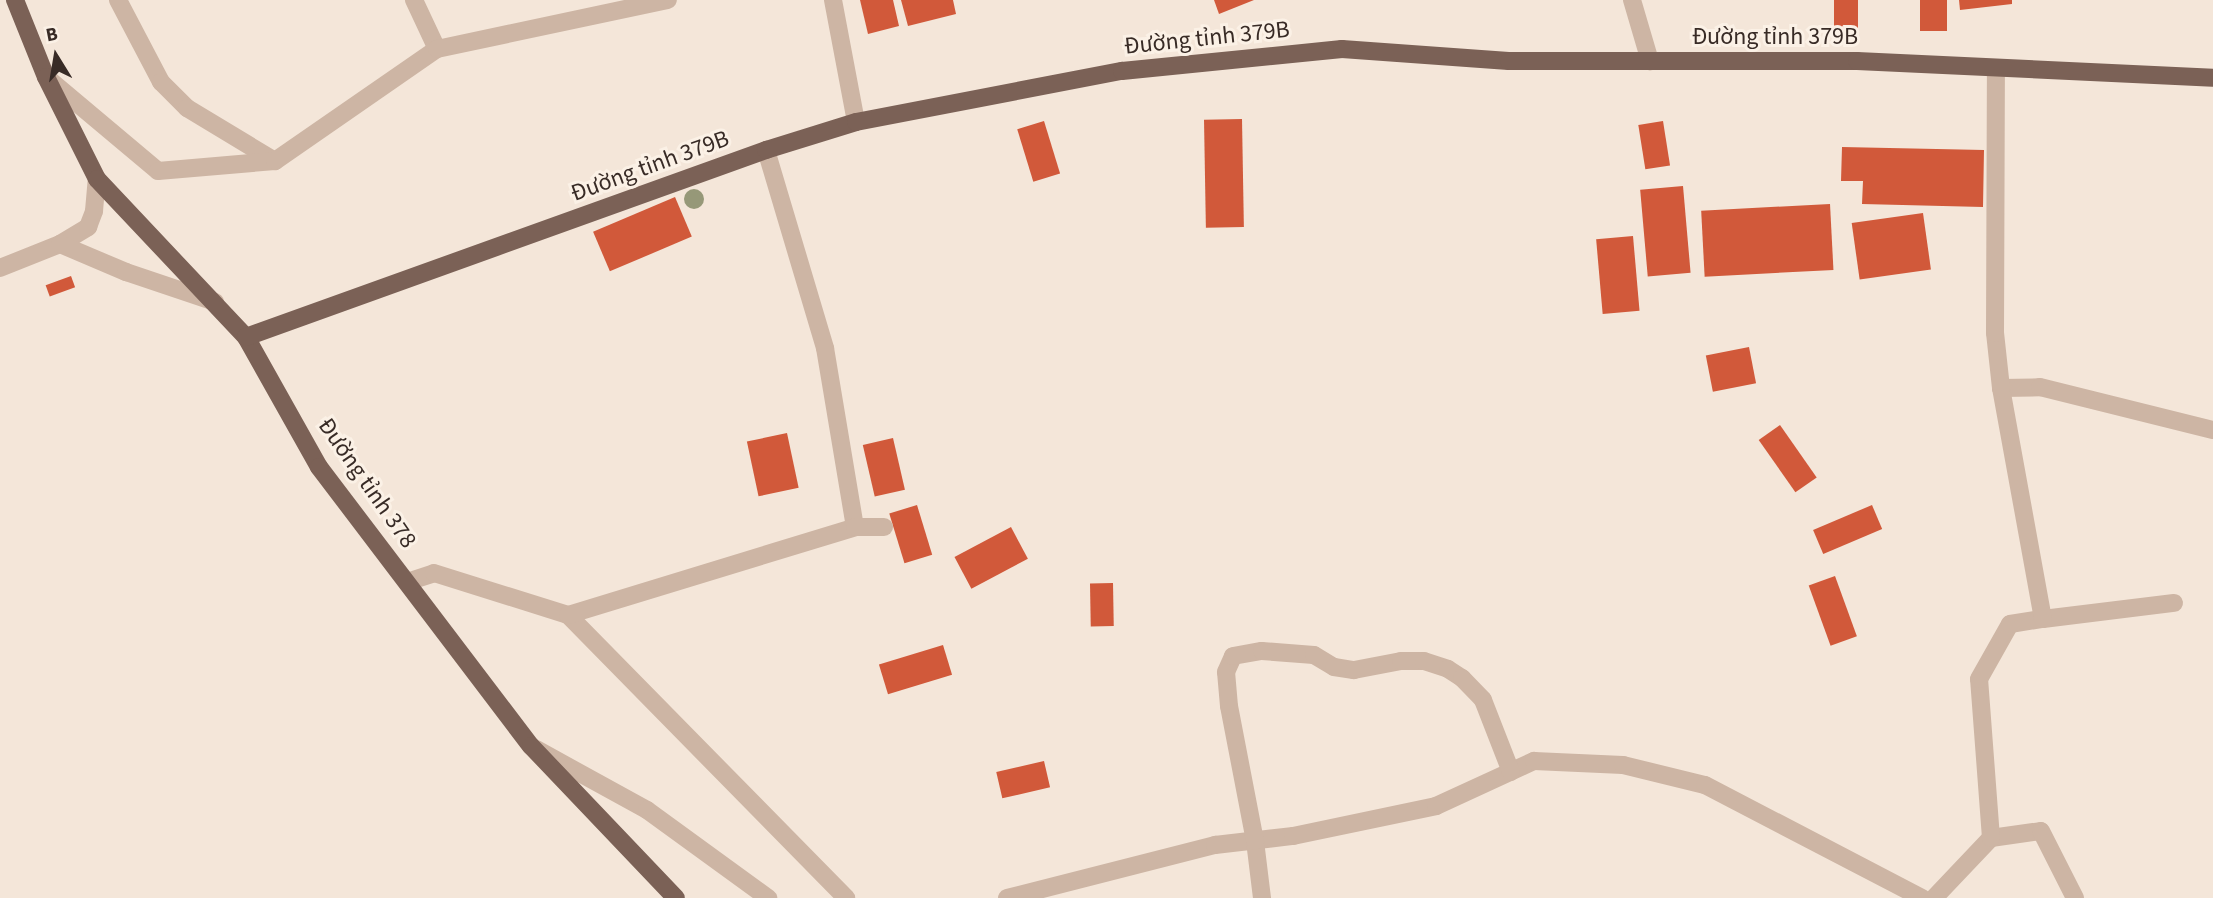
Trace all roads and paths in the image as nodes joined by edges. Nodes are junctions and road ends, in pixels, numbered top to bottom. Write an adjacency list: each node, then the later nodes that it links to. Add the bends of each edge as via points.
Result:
1 (15, 0): 10 (main road, Đường tỉnh 378)
2 (118, 0): 14 (street, via 161,82 187,108)
3 (414, 0): 7 (street)
4 (668, 0): 7 (street)
5 (833, 0): 12 (street)
6 (1632, 0): 8 (street)
7 (438, 49): 14 (street)
8 (1650, 61): 9 (main road, Đường tỉnh 379B, via 1857,61); 12 (main road, Đường tỉnh 379B, via 1509,61 1342,49 1122,71)
9 (1996, 68): 11 (main road, Đường tỉnh 379B); 20 (street, via 1995,333)
10 (46, 77): 14 (street, via 158,171); 15 (main road, Đường tỉnh 378)
11 (2213, 78)
12 (856, 122): 13 (main road, Đường tỉnh 379B)
13 (766, 150): 19 (main road, Đường tỉnh 379B); 22 (street, via 825,348)
14 (275, 161)
15 (97, 179): 16 (street, via 88,227); 18 (main road, Đường tỉnh 378)
16 (60, 244): 17 (street); 18 (street)
17 (0, 268)
18 (215, 302): 19 (main road, Đường tỉnh 378)
19 (246, 337): 24 (main road, Đường tỉnh 378, via 319,467)
20 (2001, 388): 21 (street, via 2040,387); 27 (street)
21 (2213, 430)
22 (855, 527): 23 (street); 26 (street)
23 (884, 527)
24 (407, 582): 26 (street, via 434,573); 28 (main road, Đường tỉnh 378)
25 (2175, 603): 27 (street)
26 (568, 615): 34 (street)
27 (2043, 620): 30 (street, via 2010,624 1979,679)
28 (531, 746): 32 (main road, Đường tỉnh 378); 33 (street, via 648,810)
29 (1510, 772): 31 (street, via 1436,806); 31 (street, via 1483,700 1448,669 1424,661 1402,661 1354,670 1334,667 1314,655 1241,653 1229,661 1226,671); 37 (street, via 1534,761 1623,765 1705,785)
30 (1991, 838): 38 (street); 39 (street, via 2041,831)
31 (1255, 841): 35 (street, via 1215,845); 36 (street)
32 (676, 898)
33 (768, 898)
34 (846, 898)
35 (1007, 898)
36 (1262, 898)
37 (1922, 898)
38 (1934, 898)
39 (2075, 898)

